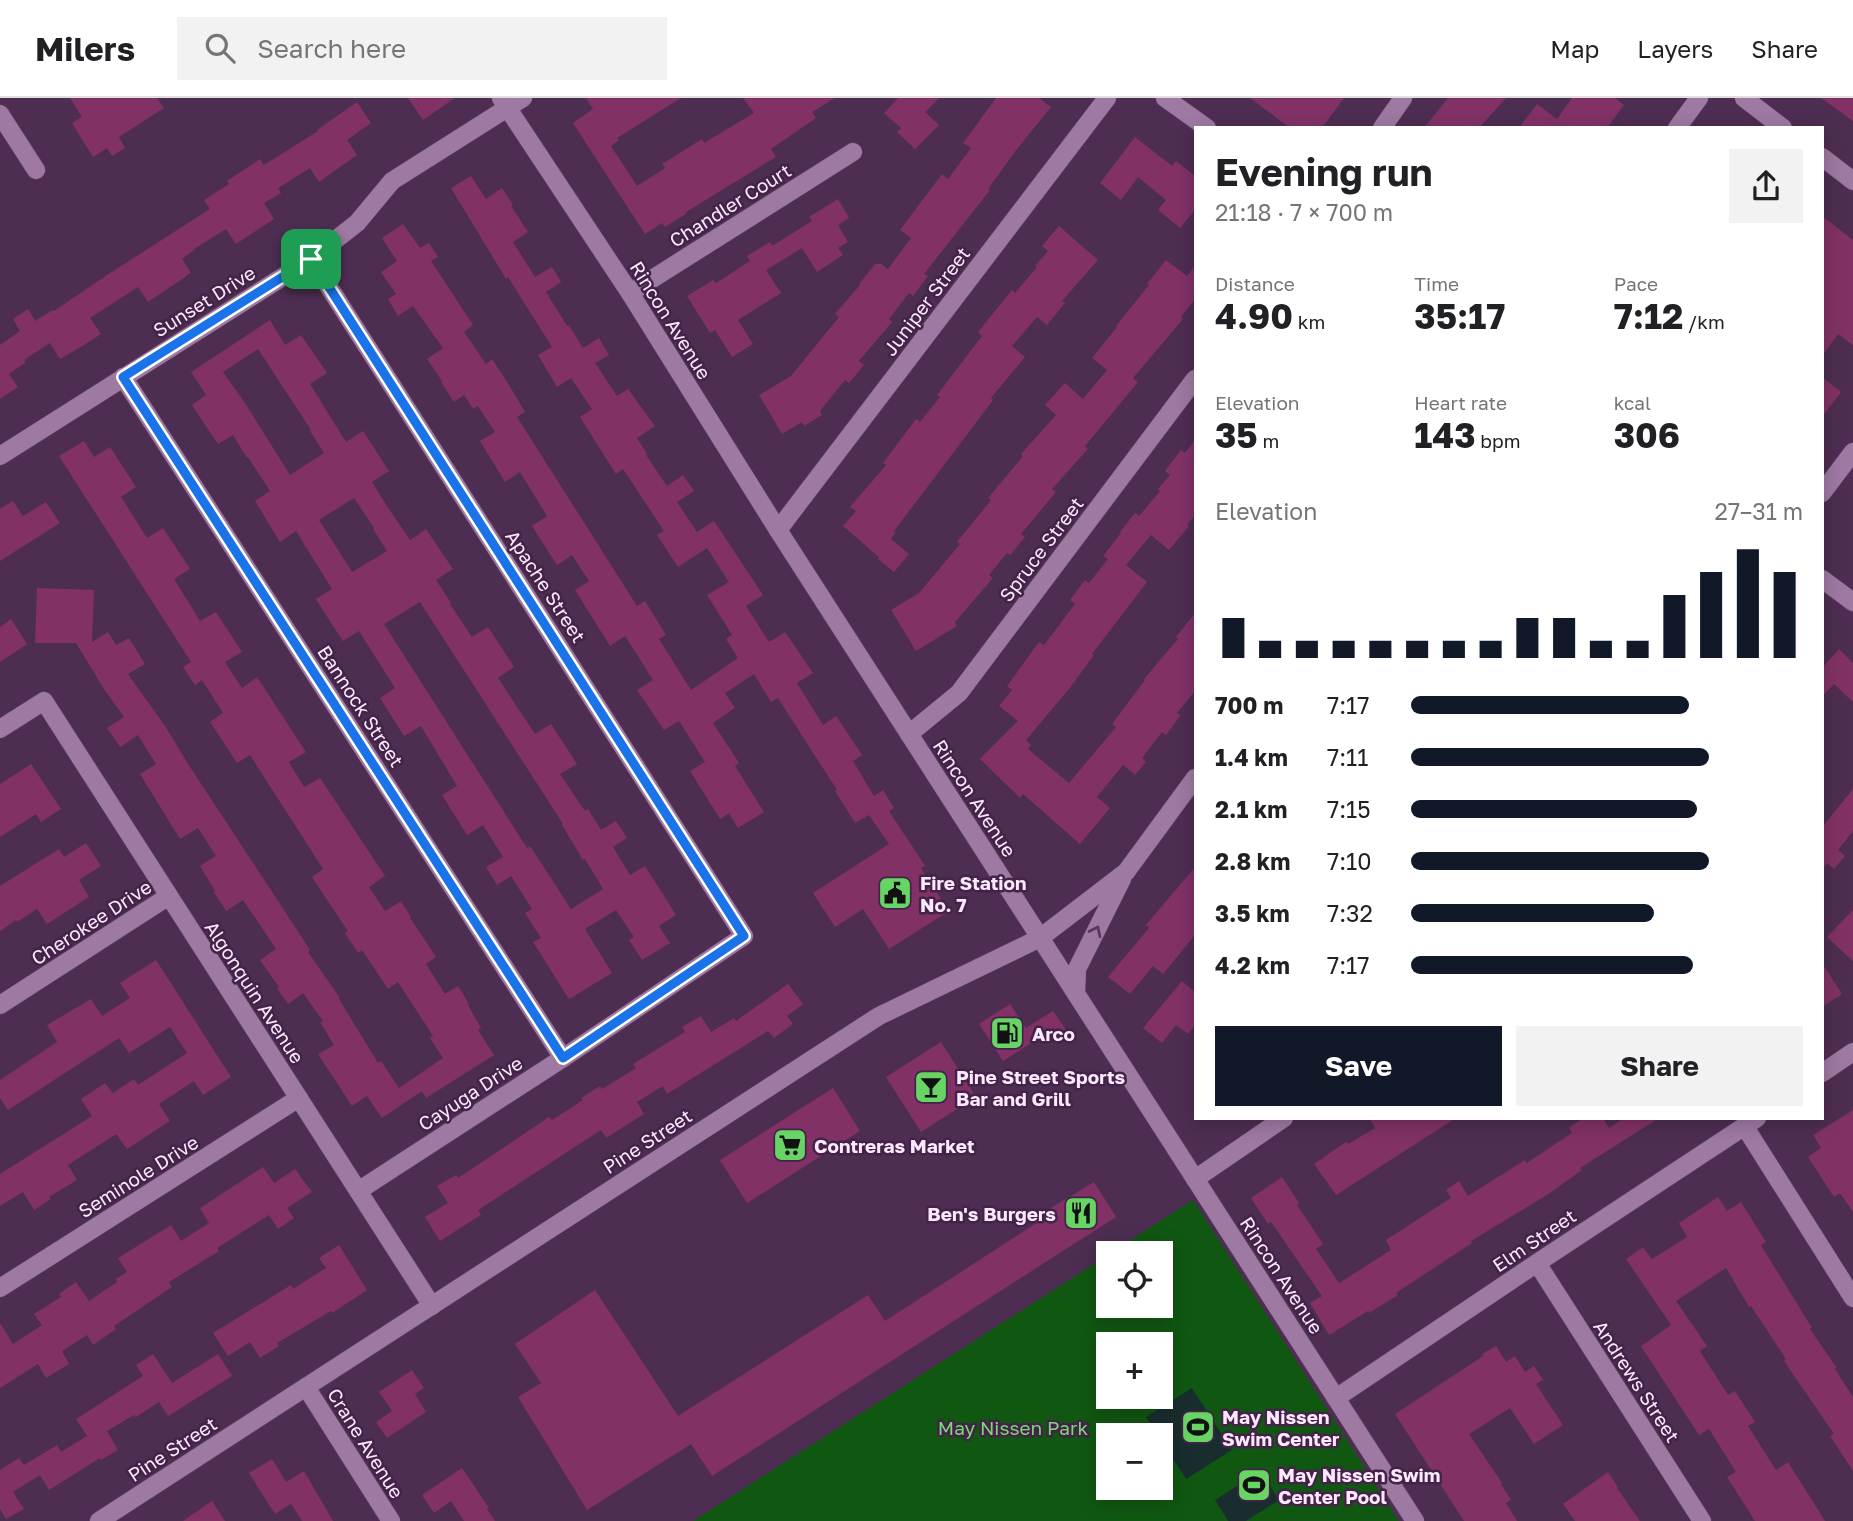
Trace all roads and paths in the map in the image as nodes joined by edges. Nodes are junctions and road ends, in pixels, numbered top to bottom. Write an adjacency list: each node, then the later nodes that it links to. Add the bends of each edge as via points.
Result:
1 (523, 98): 7 (street, Sunset Drive)
2 (1107, 98): 24 (street, Juniper Street)
3 (1165, 98): 9 (street)
4 (1403, 98): 10 (street)
5 (1699, 98): 11 (street)
6 (1744, 98): 12 (street)
7 (504, 103): 17 (street, Sunset Drive, via 392,181 357,223); 18 (street, Rincon Avenue)
8 (0, 114): 15 (street)
9 (1204, 126)
10 (1383, 126)
11 (1678, 126)
12 (1780, 126)
13 (853, 152): 18 (street, Chandler Court)
14 (1824, 159): 16 (street)
15 (36, 170)
16 (1853, 181)
17 (311, 259): 19 (street, Sunset Drive); 32 (street, Apache Street)
18 (630, 293): 24 (street, Rincon Avenue)
19 (123, 377): 22 (street, Sunset Drive); 37 (street, Bannock Street)
20 (1194, 380): 28 (street, Spruce Street, via 960,693)
21 (1853, 452): 23 (street)
22 (0, 456)
23 (1824, 490)
24 (778, 530): 28 (street, Rincon Avenue)
25 (1824, 580): 26 (street)
26 (1853, 602)
27 (0, 729): 31 (street, Algonquin Avenue, via 44,701)
28 (909, 734): 33 (street, Rincon Avenue)
29 (1194, 779): 30 (street, Pine Street)
30 (1126, 872): 33 (street, Pine Street); 34 (street, one-way to 30, via 1077,969)
31 (169, 896): 35 (street, Cherokee Drive); 39 (street, Algonquin Avenue)
32 (744, 936): 37 (street, Cayuga Drive)
33 (1040, 938): 34 (street, Rincon Avenue); 47 (street, Pine Street, via 879,1016)
34 (1076, 994): 42 (street, Rincon Avenue)
35 (0, 1005)
36 (1853, 1052): 38 (street)
37 (563, 1058): 43 (street, Cayuga Drive)
38 (1824, 1072)
39 (299, 1098): 43 (street, Algonquin Avenue); 45 (street, Seminole Drive)
40 (1281, 1120): 42 (street)
41 (1751, 1122): 44 (street, Elm Street); 46 (street)
42 (1195, 1179): 49 (street, Rincon Avenue)
43 (358, 1191): 47 (street, Algonquin Avenue)
44 (1537, 1263): 49 (street, Elm Street); 53 (street, Andrews Street)
45 (0, 1288)
46 (1853, 1298)
47 (432, 1306): 48 (street, Pine Street)
48 (306, 1387): 50 (street, Pine Street); 51 (street, Crane Avenue)
49 (1336, 1398): 52 (street, Rincon Avenue)
50 (109, 1518)
51 (391, 1521)
52 (1415, 1521)
53 (1702, 1521)

